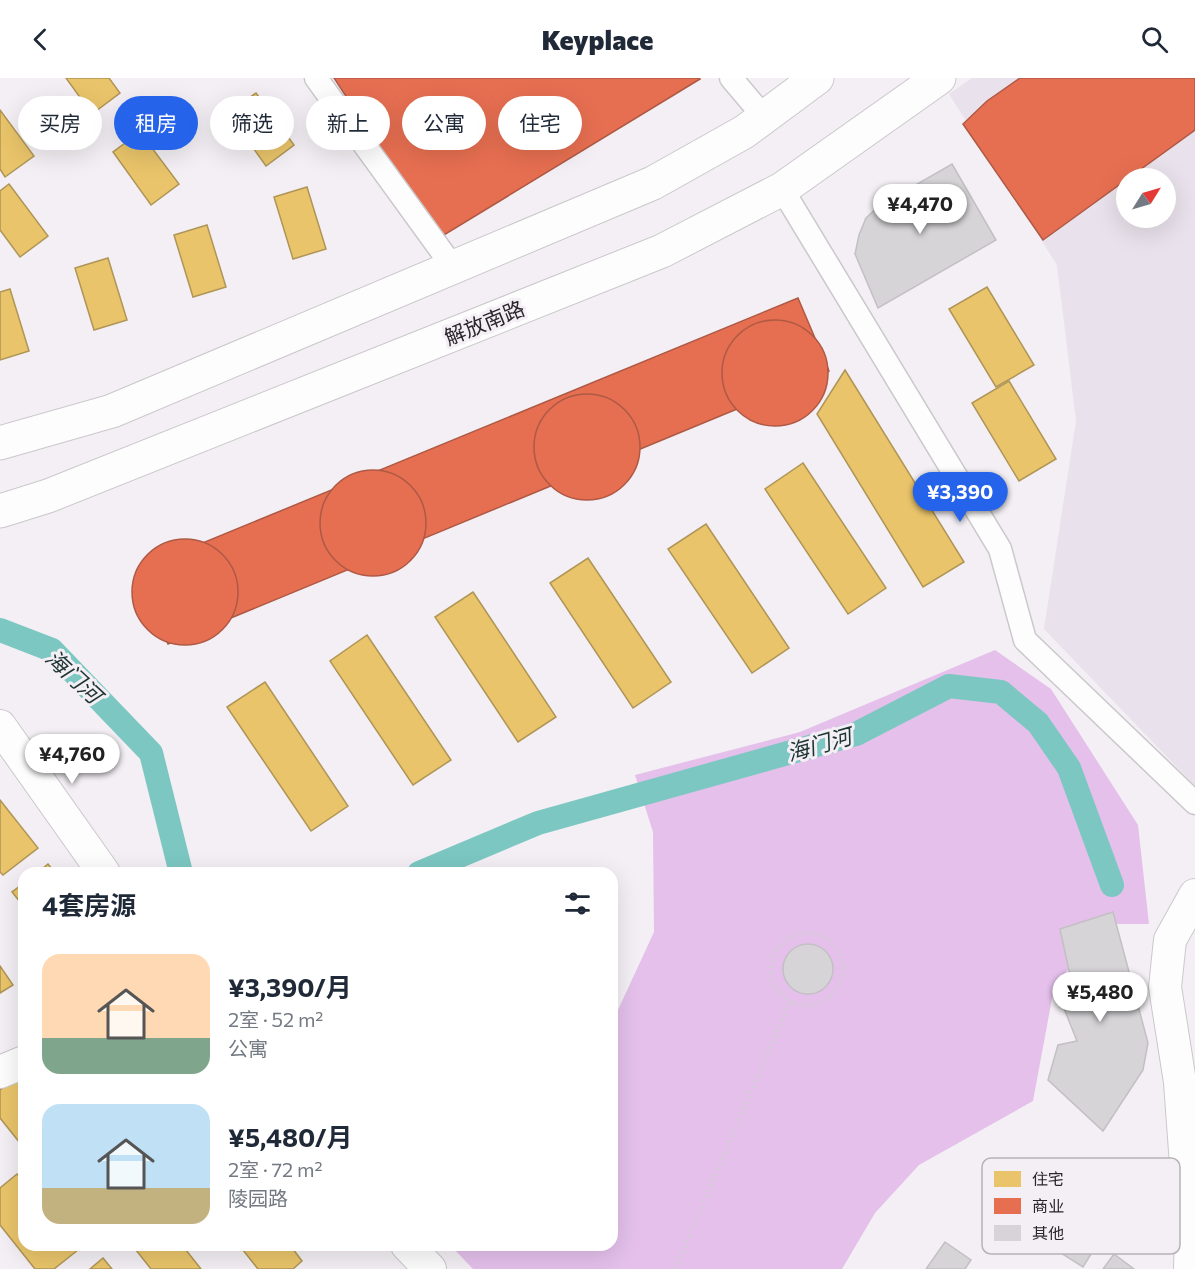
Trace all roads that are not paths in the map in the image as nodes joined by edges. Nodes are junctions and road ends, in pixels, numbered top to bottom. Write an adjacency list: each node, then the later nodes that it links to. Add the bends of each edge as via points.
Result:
1 (316, 78): 7 (street)
2 (731, 78): 5 (street)
3 (817, 78): 5 (main road)
4 (939, 78): 6 (main road, 解放南路)
5 (764, 117): 7 (main road, via 653,183)
6 (782, 189): 9 (main road, 解放南路, via 663,251 59,492); 11 (street, via 1000,549 1025,640)
7 (453, 267): 8 (main road, via 112,411)
8 (0, 443)
9 (0, 511)
10 (0, 726): 12 (street)
11 (1195, 803)
12 (100, 867)
13 (1195, 895): 18 (street, via 1170,940 1165,987 1180,1082)
14 (18, 1064): 15 (street)
15 (0, 1072)
16 (413, 1251): 17 (street)
17 (430, 1269)
18 (1190, 1269)

